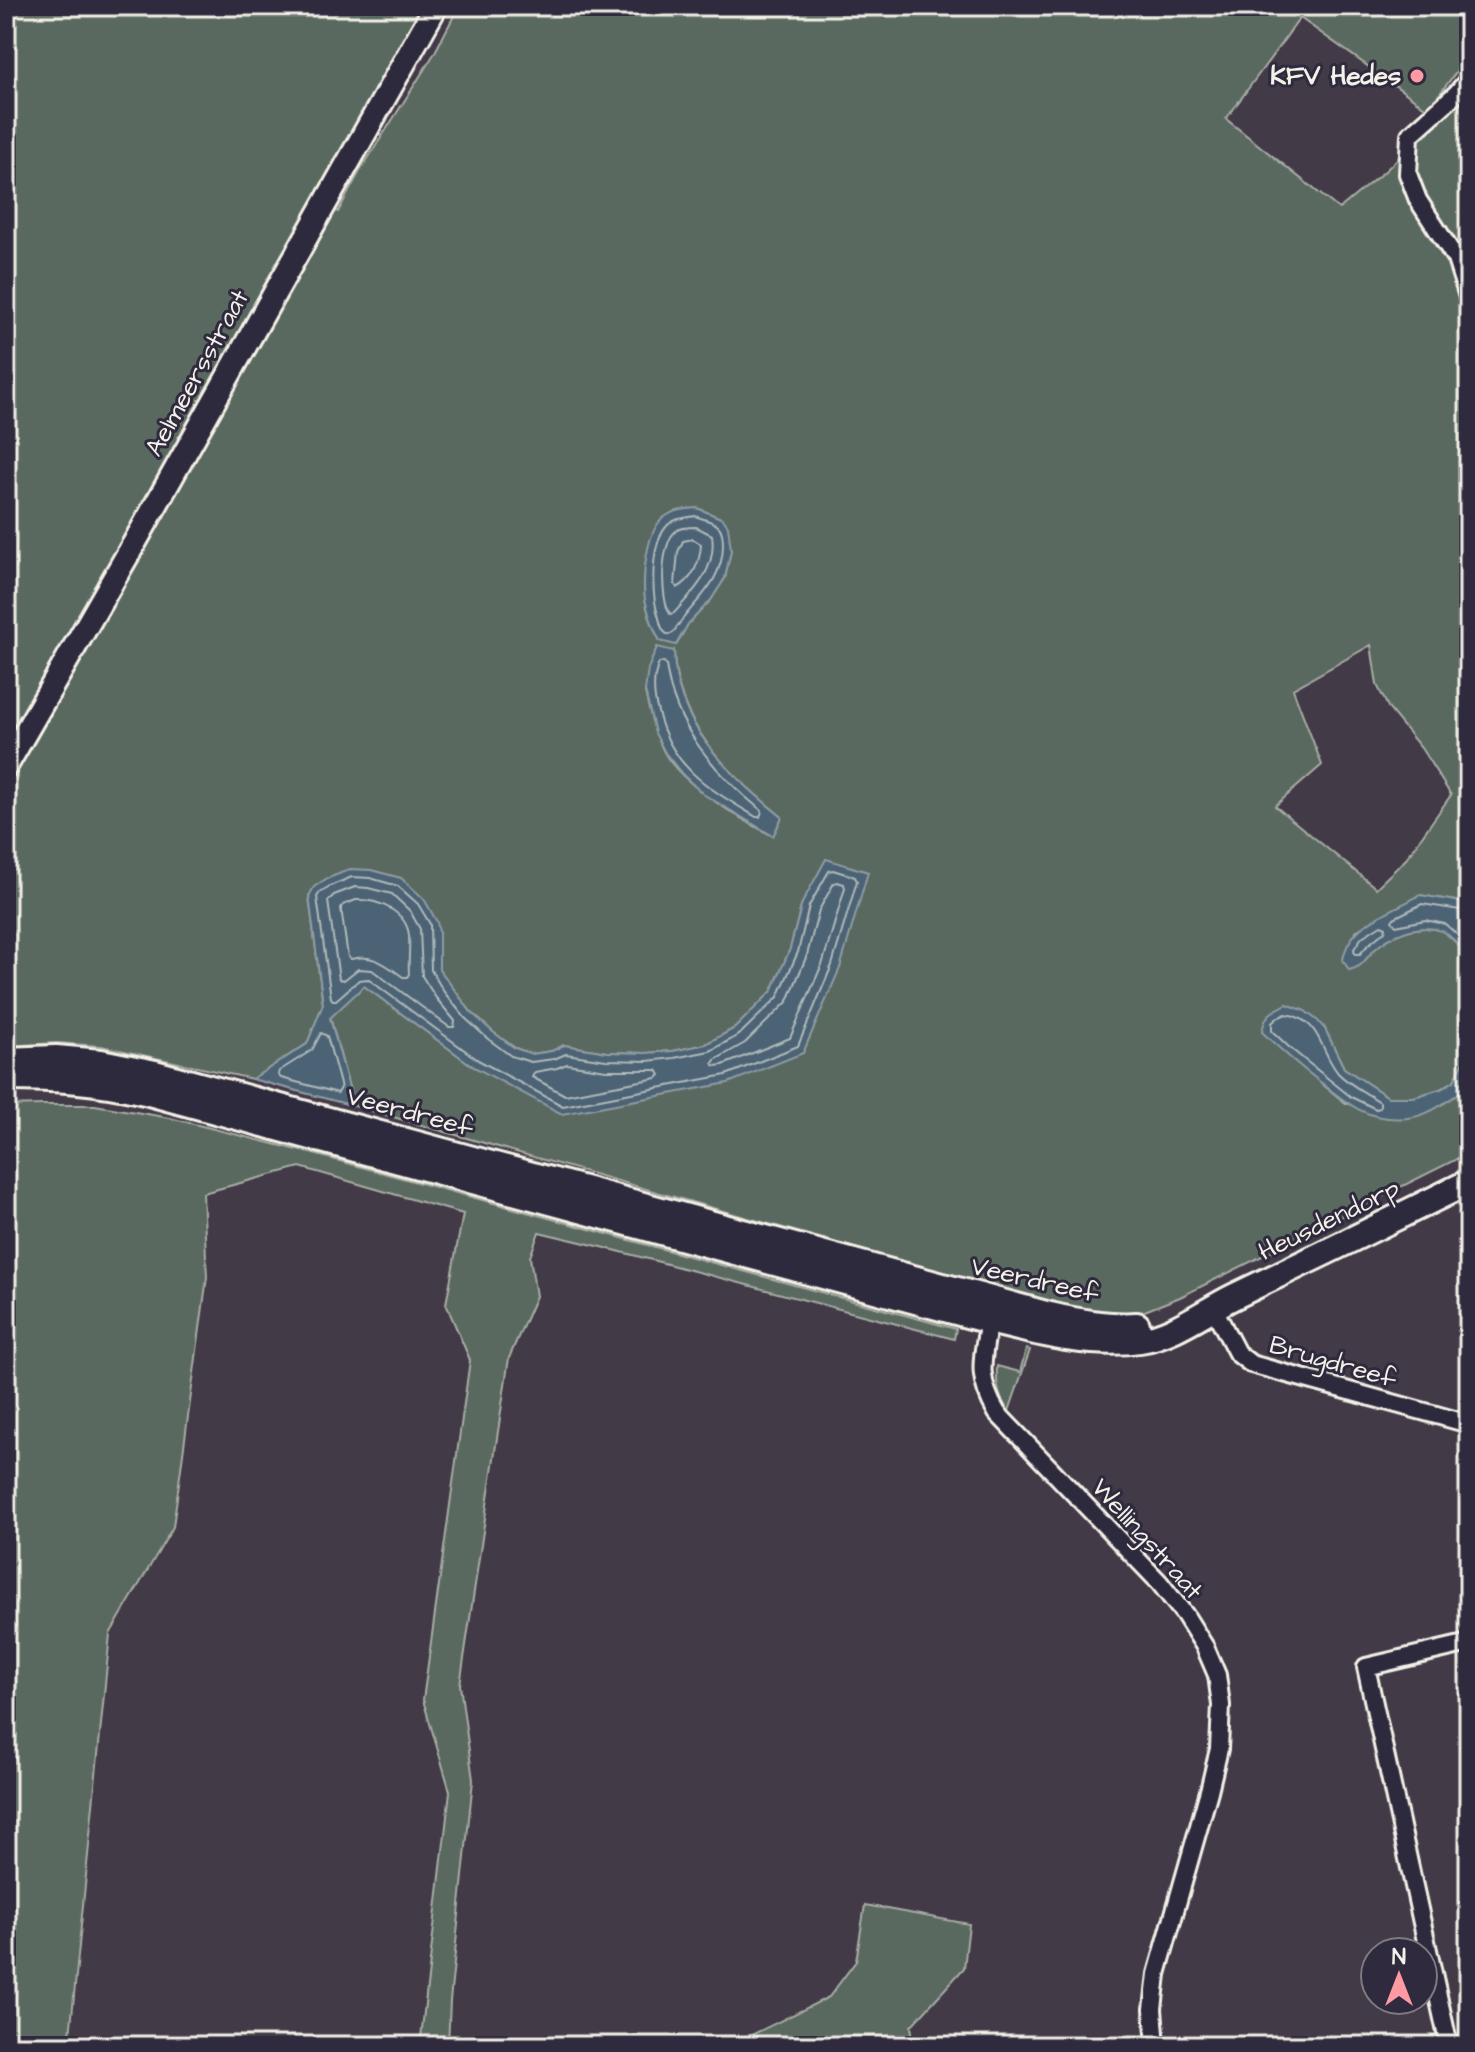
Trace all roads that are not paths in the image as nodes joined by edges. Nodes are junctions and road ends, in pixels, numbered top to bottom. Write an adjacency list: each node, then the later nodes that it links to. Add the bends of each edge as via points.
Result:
1 (436, 6): 4 (street, Aelmeersstraat)
2 (1469, 79): 3 (street, via 1410,135 1408,174 1418,200 1456,259)
3 (1469, 300)
4 (6, 766)
5 (6, 1060): 7 (main road, Veerdreef, via 56,1058 155,1073)
6 (6, 1078): 7 (main road, Veerdreef, via 87,1081 145,1092)
7 (515, 1180): 10 (main road, Veerdreef)
8 (1469, 1182): 9 (main road, Heusdendorp)
9 (1213, 1307): 10 (main road, Veerdreef, via 1148,1324 1117,1326); 11 (street, Brugdreef, via 1237,1353 1251,1364)
10 (993, 1311): 13 (street, Wellingstraat, via 982,1376 997,1413 1159,1582 1205,1647 1217,1675 1219,1749 1157,1974)
11 (1469, 1424)
12 (1469, 1643): 14 (street, via 1366,1667)
13 (1156, 2046)
14 (1449, 2046)

